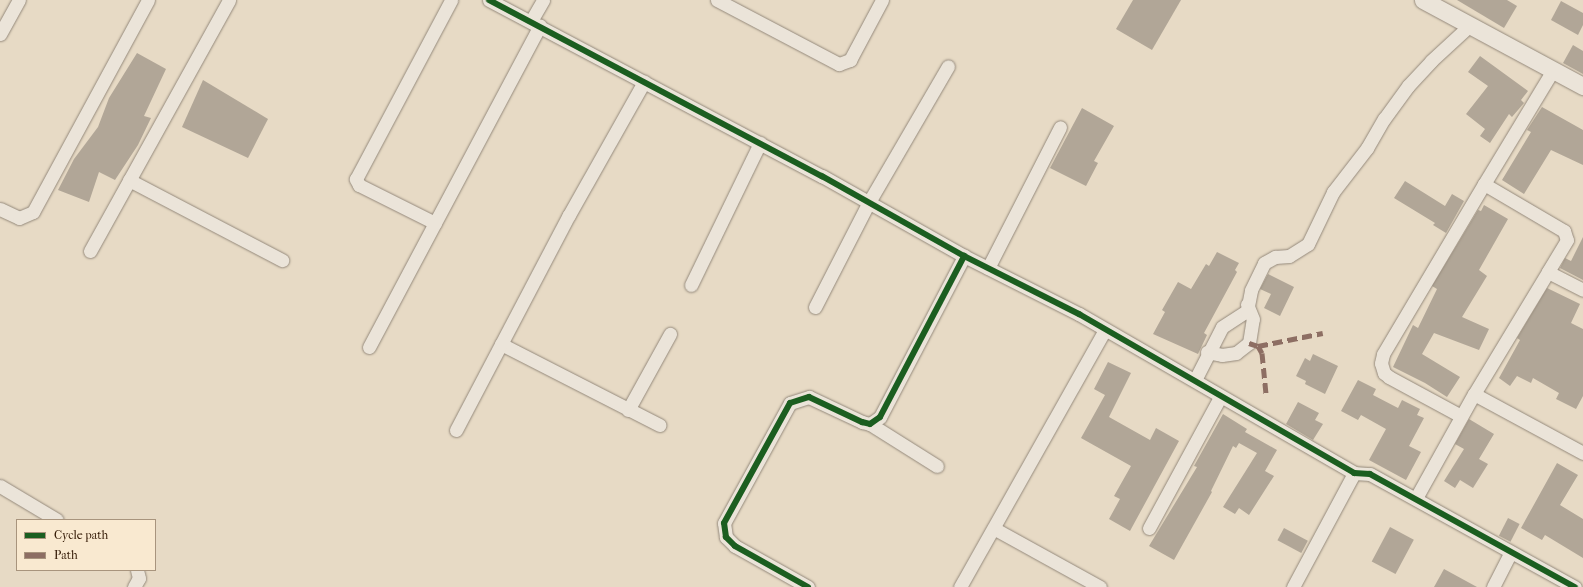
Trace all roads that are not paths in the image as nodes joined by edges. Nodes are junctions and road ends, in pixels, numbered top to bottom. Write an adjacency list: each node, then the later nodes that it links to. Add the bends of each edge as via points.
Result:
1 (19, 0): 12 (street)
2 (148, 0): 22 (street, via 33,212 19,218)
3 (229, 0): 19 (street)
4 (451, 0): 23 (street, via 356,179 359,186)
5 (489, 0): 10 (street)
6 (543, 0): 10 (street)
7 (717, 0): 8 (street, via 839,64 850,60)
8 (882, 0)
9 (1423, 0): 11 (street)
10 (536, 23): 15 (street); 23 (street)
11 (1469, 26): 14 (street); 31 (street, via 1408,86 1367,148 1333,192 1308,244 1289,256 1275,257 1264,263)
12 (0, 34)
13 (948, 66): 21 (street)
14 (1552, 70): 16 (street); 20 (street)
15 (644, 82): 18 (street); 35 (street)
16 (1583, 86)
17 (1060, 127): 27 (street)
18 (760, 143): 21 (street); 29 (street)
19 (129, 180): 24 (street); 26 (street)
20 (1484, 184): 28 (street, via 1564,231 1567,240); 42 (street, via 1380,363 1384,373 1389,377)
21 (869, 202): 25 (street); 32 (street)
22 (0, 209)
23 (434, 224): 36 (street)
24 (90, 251)
25 (964, 256): 27 (street); 43 (street, via 880,417)
26 (282, 260)
27 (988, 268): 33 (street)
28 (1548, 272): 30 (street); 39 (street)
29 (691, 285)
30 (1583, 290)
31 (1247, 304): 37 (street, via 1247,311 1222,327); 37 (street, via 1253,319 1249,343 1236,353 1222,355)
32 (814, 307)
33 (1105, 330): 38 (street); 53 (street)
34 (670, 334): 41 (street)
35 (501, 344): 41 (street); 45 (street)
36 (369, 346)
37 (1207, 352): 38 (street)
38 (1195, 380): 40 (street)
39 (1474, 394): 42 (street); 46 (street)
40 (1220, 397): 48 (street); 52 (street)
41 (628, 410): 44 (street)
42 (1461, 416): 50 (street)
43 (870, 424): 47 (street); 57 (street, via 809,396 790,403 724,523 726,537 735,546)
44 (659, 426)
45 (456, 430)
46 (1583, 453)
47 (937, 466)
48 (1354, 473): 50 (street, via 1370,474); 60 (street)
49 (0, 486): 51 (street)
50 (1416, 498): 54 (street)
51 (55, 519)
52 (1149, 528)
53 (995, 529): 58 (street); 59 (street)
54 (1511, 552): 61 (street); 62 (street)
55 (136, 571): 56 (street, via 139,578)
56 (134, 587)
57 (808, 587)
58 (960, 587)
59 (1100, 587)
60 (1293, 587)
61 (1493, 587)
62 (1575, 587)

